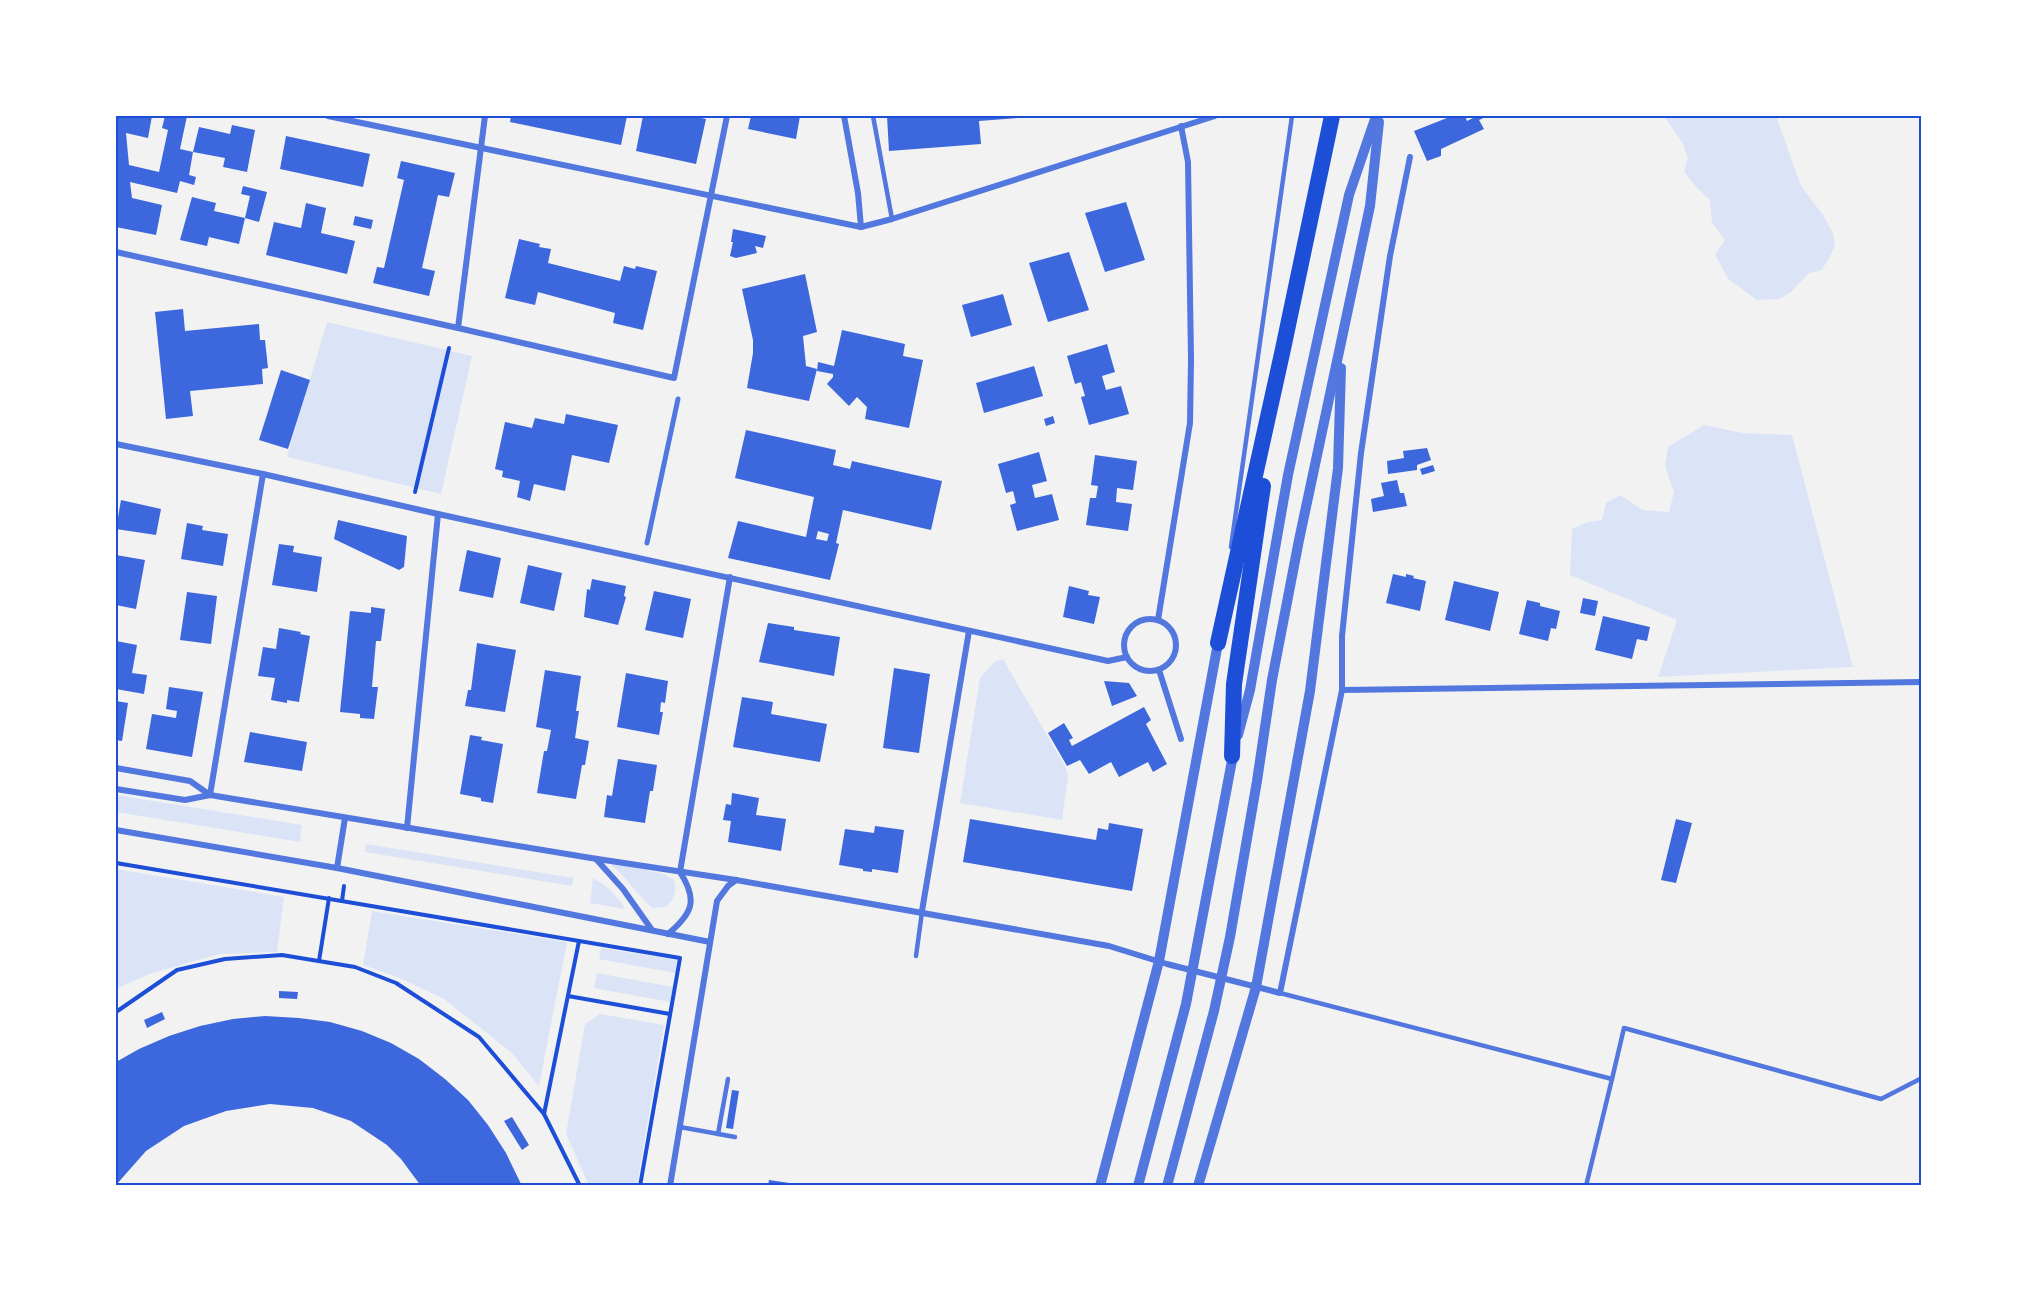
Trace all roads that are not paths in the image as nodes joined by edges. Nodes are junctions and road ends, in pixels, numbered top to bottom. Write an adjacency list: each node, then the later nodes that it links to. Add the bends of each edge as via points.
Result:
1 (328, 116): 11 (street)
2 (485, 116): 11 (street)
3 (727, 116): 13 (street)
4 (844, 116): 15 (street)
5 (873, 116): 14 (lane)
6 (1215, 116): 10 (street)
7 (1292, 116): 25 (lane)
8 (1332, 116): 19 (highway)
9 (1378, 116): 18 (street, via 1370,206); 36 (street, via 1349,195 1288,475 1250,690)
10 (1181, 126): 14 (street); 28 (street, via 1188,162 1190,423)
11 (481, 149): 13 (street); 17 (street)
12 (1410, 157): 34 (street, via 1390,256 1360,453 1342,636)
13 (712, 196): 15 (street); 17 (street, via 674,378)
14 (892, 219): 15 (street)
15 (861, 227)
16 (116, 252): 17 (street)
17 (458, 328)
18 (1342, 340): 53 (street, via 1338,468 1310,691); 64 (street, via 1272,680 1230,937)
19 (1283, 349): 30 (highway); 36 (highway, via 1234,684)
20 (678, 399): 24 (street)
21 (116, 444): 22 (street)
22 (263, 474): 23 (street); 39 (street)
23 (438, 514): 27 (street); 41 (street)
24 (647, 543)
25 (1231, 549)
26 (1229, 561): 30 (lane)
27 (730, 577): 29 (street); 45 (street)
28 (1158, 620): 31 (street, via 1133,625 1124,640); 32 (street, via 1171,629 1176,645 1172,660)
29 (969, 631): 31 (street, via 1108,661); 47 (street)
30 (1218, 643): 52 (street)
31 (1127, 657): 32 (street, via 1144,670)
32 (1159, 670): 35 (street)
33 (1921, 682): 34 (street)
34 (1342, 690): 54 (street)
35 (1181, 739)
36 (1232, 756): 63 (street, via 1186,1004)
37 (116, 768): 39 (street, via 190,781)
38 (116, 789): 39 (street, via 185,801)
39 (210, 795): 40 (street)
40 (345, 818): 41 (street); 44 (street)
41 (407, 828): 43 (street)
42 (116, 830): 44 (street)
43 (596, 859): 45 (street); 48 (street)
44 (337, 868): 48 (street)
45 (680, 872): 46 (street); 49 (street, via 690,887 692,904 684,921)
46 (736, 880): 47 (street); 50 (street, via 717,902)
47 (922, 911): 51 (lane); 52 (street, via 1109,946)
48 (652, 930): 49 (street)
49 (668, 934): 50 (street)
50 (710, 942): 58 (street)
51 (916, 956)
52 (1163, 962): 53 (street); 62 (street)
53 (1251, 985): 54 (street); 65 (street)
54 (1280, 993): 57 (lane)
55 (1922, 1078): 57 (lane, via 1881,1099 1624,1028)
56 (728, 1079): 59 (lane)
57 (1612, 1079): 66 (lane)
58 (680, 1127): 59 (lane); 61 (street)
59 (718, 1134): 60 (lane)
60 (735, 1137)
61 (669, 1185)
62 (1100, 1185)
63 (1138, 1185)
64 (1167, 1185)
65 (1198, 1185)
66 (1586, 1185)

